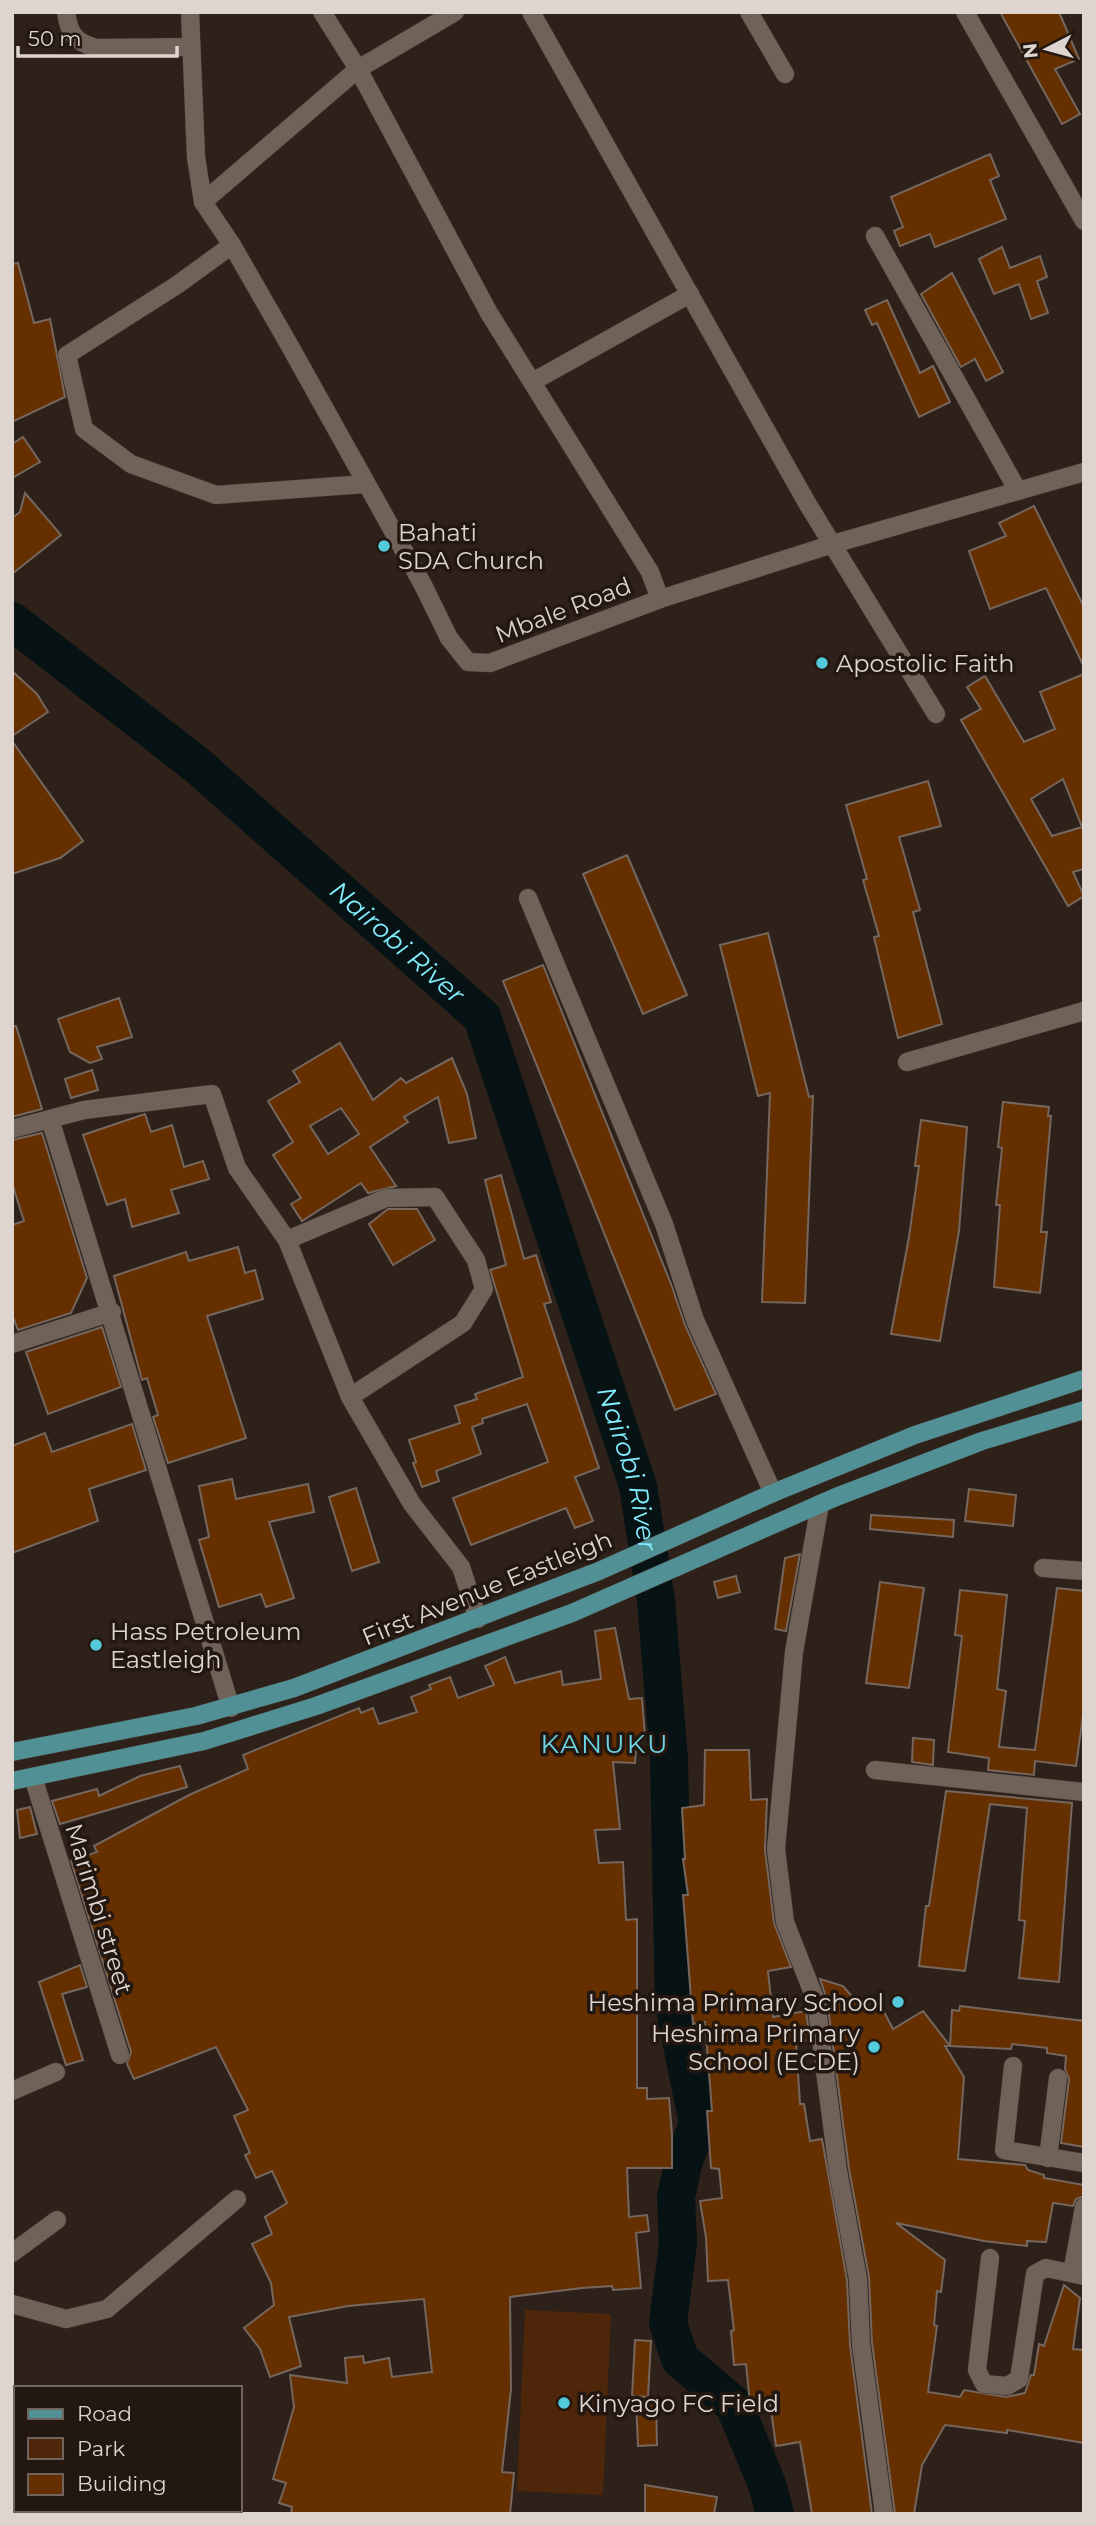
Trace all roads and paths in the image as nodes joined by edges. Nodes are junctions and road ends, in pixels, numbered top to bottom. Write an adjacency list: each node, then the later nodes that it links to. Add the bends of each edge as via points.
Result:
1 (66, 12): 8 (street, via 72,36 81,44 96,48)
2 (190, 12): 8 (street, Mbale Road)
3 (322, 12): 9 (street)
4 (455, 12): 9 (street)
5 (531, 12): 15 (street)
6 (749, 12): 10 (street)
7 (965, 12): 12 (street)
8 (191, 47): 11 (street, Mbale Road, via 196,157)
9 (358, 69): 11 (street); 16 (street, via 489,313)
10 (785, 74)
11 (203, 202): 14 (street, Mbale Road)
12 (1084, 221)
13 (875, 236): 19 (street)
14 (232, 245): 18 (street, Mbale Road); 18 (street, via 67,355 85,429 131,464 216,495)
15 (690, 295): 16 (street); 20 (street)
16 (532, 382): 21 (street, via 650,572)
17 (1084, 472): 19 (street, Mbale Road)
18 (365, 484): 21 (street, Mbale Road, via 449,638 468,662 490,663)
19 (1018, 491): 20 (street, Mbale Road)
20 (833, 544): 21 (street, Mbale Road); 22 (street)
21 (660, 599)
22 (936, 714)
23 (528, 898): 34 (street, via 664,1224 695,1320)
24 (1084, 1011): 25 (street)
25 (907, 1062)
26 (50, 1119): 27 (street); 28 (street, via 84,1110 212,1094 237,1168); 29 (street)
27 (12, 1129)
28 (287, 1240): 32 (street); 32 (street, via 386,1198 435,1197 476,1260 484,1289 463,1322)
29 (112, 1312): 30 (street); 39 (street)
30 (12, 1344)
31 (1084, 1379): 34 (main road, First Avenue Eastleigh, via 927,1430)
32 (350, 1397): 38 (street, via 412,1504 461,1567)
33 (1084, 1410): 35 (main road, First Avenue Eastleigh, via 982,1441)
34 (774, 1493): 38 (main road, First Avenue Eastleigh, via 666,1543)
35 (820, 1504): 42 (main road, First Avenue Eastleigh, via 546,1622 233,1734); 59 (street, via 794,1652 775,1849 785,1922 816,2001 838,2171 858,2279 861,2344)
36 (1043, 1568): 37 (street)
37 (1084, 1571)
38 (478, 1619): 39 (main road, First Avenue Eastleigh)
39 (231, 1708): 40 (main road, First Avenue Eastleigh)
40 (12, 1752)
41 (876, 1770): 44 (street)
42 (33, 1777): 43 (main road, First Avenue Eastleigh); 45 (street, Marimbi street)
43 (12, 1781)
44 (1084, 1792)
45 (120, 2055)
46 (1013, 2067): 50 (street, via 1004,2150)
47 (56, 2072): 49 (street)
48 (1058, 2078): 50 (street)
49 (12, 2091)
50 (1048, 2158): 51 (street)
51 (1084, 2163)
52 (237, 2199): 58 (street, via 107,2309 66,2319)
53 (1084, 2207): 57 (street)
54 (57, 2220): 55 (street)
55 (12, 2253)
56 (990, 2258): 57 (street, via 977,2370 984,2384 1007,2386 1019,2379 1035,2274 1046,2268)
57 (1078, 2274)
58 (12, 2304)
59 (884, 2514)

